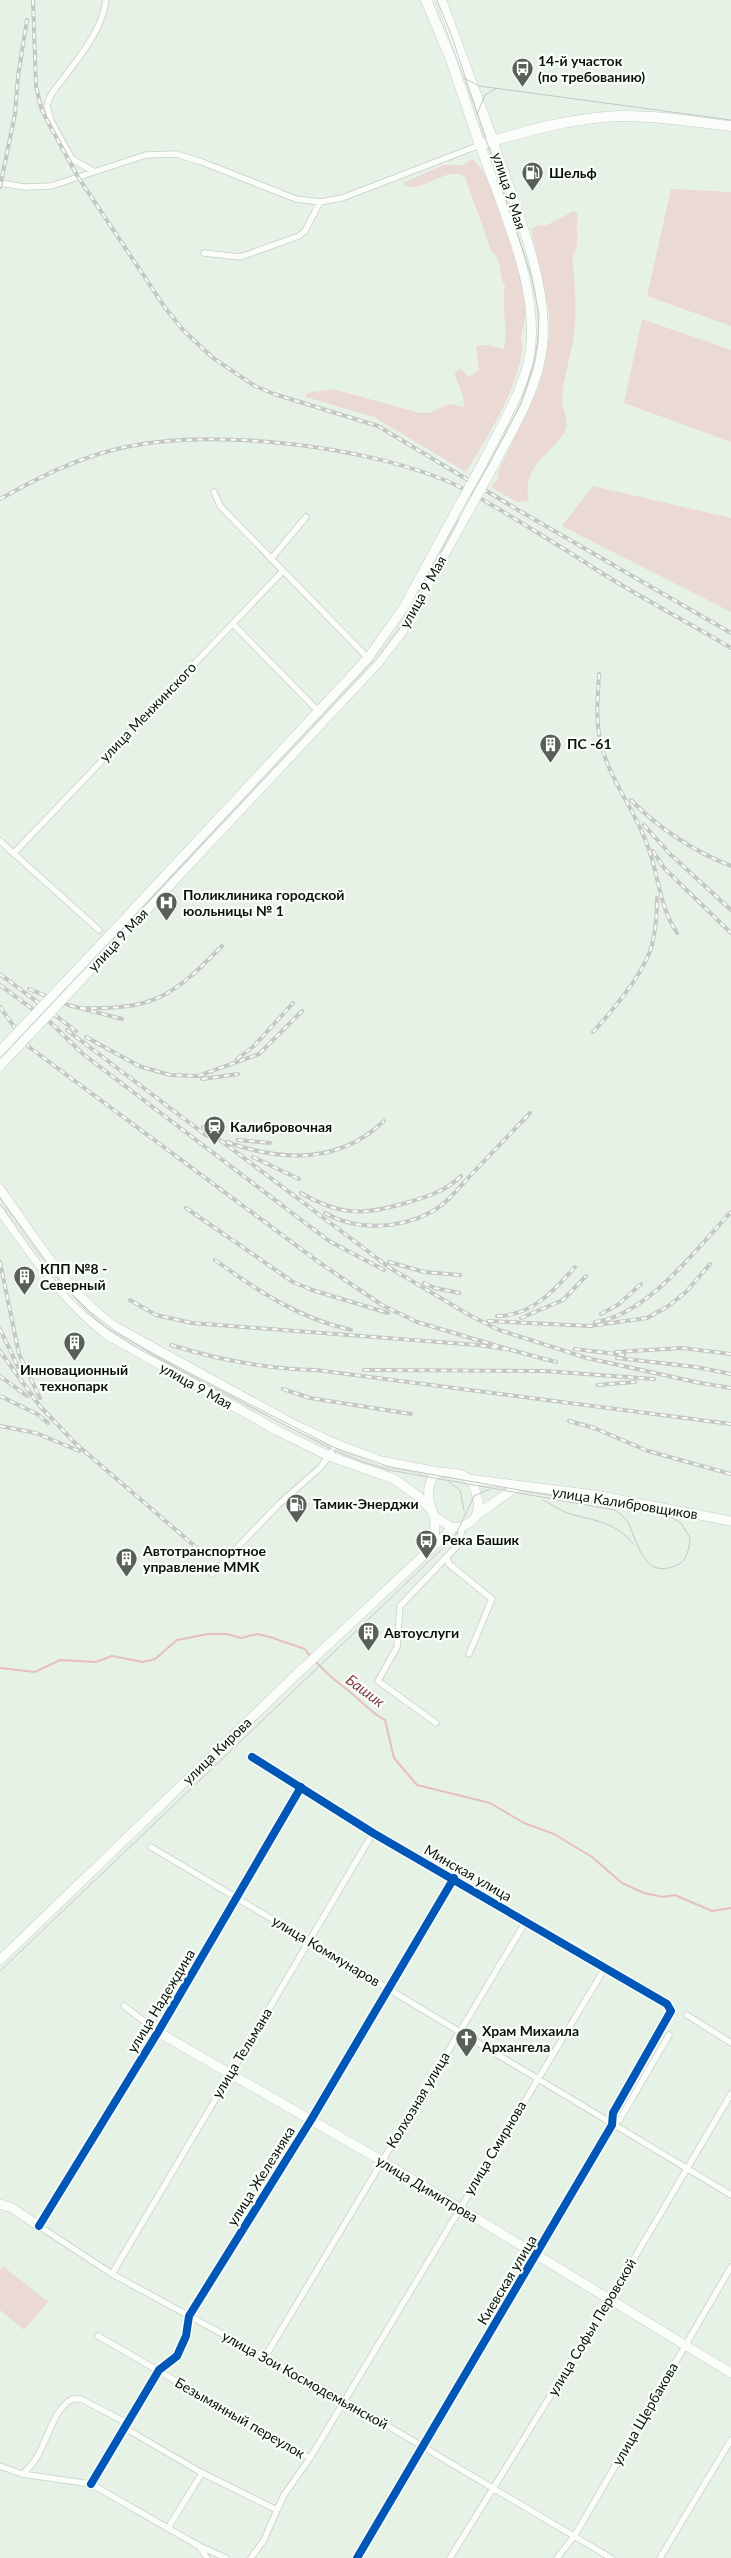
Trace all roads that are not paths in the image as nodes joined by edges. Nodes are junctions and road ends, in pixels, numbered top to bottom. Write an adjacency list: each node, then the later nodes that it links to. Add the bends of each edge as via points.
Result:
1 (106, 0): 7 (street, via 97,31 55,89 47,106 51,121 72,159)
2 (426, 0): 6 (main road, улица 9 Мая, via 450,56)
3 (441, 0): 5 (main road, улица 9 Мая)
4 (731, 126): 5 (main road, via 620,116 584,119)
5 (493, 141): 6 (main road); 18 (main road, улица 9 Мая, bridge, via 541,295 544,315 539,365 532,389 492,469 401,633)
6 (480, 145): 9 (street, via 342,198); 16 (main road, улица 9 Мая, bridge, via 526,280 532,316 528,362 521,385 482,464 404,607)
7 (93, 170): 8 (street, via 51,186 24,187); 9 (street, via 146,155 176,154 296,199)
8 (0, 183)
9 (320, 202): 10 (street, via 305,232 299,236 240,257)
10 (204, 254)
11 (214, 492): 13 (street, via 220,506)
12 (306, 517): 13 (street)
13 (271, 560): 14 (street)
14 (282, 572): 15 (street, улица Менжинского); 16 (street)
15 (233, 624): 17 (street); 20 (street, улица Менжинского)
16 (368, 658): 17 (main road, улица 9 Мая)
17 (319, 712): 18 (street); 22 (main road, улица 9 Мая)
18 (327, 719): 22 (main road, улица 9 Мая)
19 (0, 840): 20 (street)
20 (14, 853): 21 (street)
21 (99, 930)
22 (107, 944): 23 (main road, улица 9 Мая, bridge); 24 (main road, улица 9 Мая, bridge)
23 (0, 1051)
24 (0, 1066)
25 (0, 1188): 27 (main road, улица 9 Мая, via 67,1284 112,1324 293,1424)
26 (0, 1210): 28 (main road, улица 9 Мая, via 60,1292 106,1334 278,1431)
27 (336, 1444): 28 (street); 29 (main road, улица 9 Мая, via 381,1461)
28 (330, 1456): 32 (main road, улица 9 Мая, via 394,1479 420,1497); 39 (street, via 278,1504)
29 (438, 1472): 30 (main road); 32 (main road, via 429,1487)
30 (468, 1479): 31 (main road, улица Калибровщиков); 33 (main road, via 477,1494)
31 (518, 1486): 33 (main road); 34 (main road, улица Калибровщиков, via 595,1495)
32 (433, 1514): 36 (main road); 37 (main road)
33 (478, 1514): 35 (main road, улица Кирова)
34 (731, 1521)
35 (463, 1526): 36 (main road, улица Кирова); 38 (street, via 462,1536)
36 (453, 1528): 37 (main road, улица Кирова)
37 (434, 1544): 50 (main road, улица Кирова)
38 (447, 1558): 40 (street, via 449,1564 492,1599); 41 (street, via 400,1606 397,1647 378,1681)
39 (212, 1574)
40 (469, 1654)
41 (436, 1722)
42 (252, 1757): 43 (street, Минская улица)
43 (301, 1787): 44 (street, Минская улица); 47 (street, улица Надеждина)
44 (373, 1833): 46 (street, Минская улица); 49 (street, улица Тельмана)
45 (151, 1848): 47 (street, улица Коммунаров)
46 (454, 1878): 48 (street, Минская улица); 52 (street, улица Железняка)
47 (236, 1898): 49 (street, улица Коммунаров); 57 (street, улица Надеждина)
48 (526, 1921): 51 (street, Минская улица); 56 (street, Колхозная улица)
49 (309, 1941): 52 (street, улица Коммунаров); 62 (street, улица Тельмана)
50 (0, 1960)
51 (605, 1968): 54 (street, Минская улица, via 667,2004); 63 (street, улица Смирнова)
52 (389, 1988): 56 (street, улица Коммунаров); 65 (street, улица Железняка)
53 (124, 2006): 57 (street, улица Димитрова)
54 (671, 2012): 60 (street, Киевская улица)
55 (687, 2016): 59 (street)
56 (460, 2030): 63 (street, улица Коммунаров); 67 (street, Колхозная улица)
57 (158, 2032): 62 (main road, улица Димитрова); 72 (main road, улица Надеждина)
58 (669, 2036): 61 (street, Киевская улица)
59 (731, 2043)
60 (652, 2046): 61 (street); 66 (street, Киевская улица, via 613,2113)
61 (660, 2051): 66 (street, Киевская улица, via 620,2119)
62 (230, 2074): 65 (main road, улица Димитрова); 75 (street, улица Тельмана)
63 (537, 2078): 66 (street, улица Коммунаров); 71 (street, улица Смирнова)
64 (731, 2094): 68 (street, улица Софьи Перовской)
65 (311, 2120): 67 (main road, улица Димитрова); 77 (street, улица Железняка)
66 (612, 2125): 68 (street, улица Коммунаров); 73 (street, Киевская улица)
67 (382, 2161): 71 (main road, улица Димитрова); 80 (street, Колхозная улица)
68 (687, 2169): 69 (street, улица Коммунаров); 76 (street, улица Софьи Перовской)
69 (731, 2195)
70 (0, 2204): 72 (main road, улица Зои Космодемьянской, via 12,2208)
71 (459, 2209): 73 (main road, улица Димитрова); 83 (street, улица Смирнова)
72 (38, 2226): 75 (street, улица Зои Космодемьянской)
73 (536, 2255): 76 (main road, улица Димитрова); 86 (street, Киевская улица)
74 (731, 2267): 79 (street, улица Щербакова)
75 (112, 2274): 77 (street, улица Зои Космодемьянской)
76 (609, 2301): 79 (main road, улица Димитрова); 92 (street, улица Софьи Перовской)
77 (189, 2316): 80 (street, улица Зои Космодемьянской); 81 (street, улица Железняка, via 183,2346 170,2363)
78 (98, 2336): 81 (street, Безымянный переулок)
79 (685, 2345): 82 (main road, улица Димитрова); 95 (street, улица Щербакова)
80 (266, 2357): 83 (street, улица Зои Космодемьянской)
81 (159, 2370): 84 (street, улица Железняка); 87 (street, Безымянный переулок)
82 (731, 2373)
83 (344, 2400): 86 (street, улица Зои Космодемьянской); 87 (street, улица Смирнова)
84 (126, 2425): 89 (street); 90 (street, via 81,2399 72,2398 59,2413 37,2459); 91 (street, улица Железняка)
85 (731, 2440): 104 (street)
86 (423, 2447): 92 (street, улица Зои Космодемьянской); 100 (street, Киевская улица)
87 (310, 2458): 93 (street, Безымянный переулок)
88 (0, 2466): 90 (street)
89 (202, 2473): 93 (street); 94 (street)
90 (22, 2474): 91 (street)
91 (91, 2484): 94 (street)
92 (493, 2488): 95 (street, улица Зои Космодемьянской); 101 (street, улица Софьи Перовской)
93 (277, 2510): 99 (street, Безымянный переулок, via 264,2540)
94 (168, 2528): 96 (street)
95 (575, 2535): 102 (street, улица Щербакова); 103 (street, улица Зои Космодемьянской)
96 (199, 2546): 97 (street); 98 (street)
97 (206, 2558)
98 (226, 2558)
99 (251, 2558)
100 (357, 2558)
101 (450, 2558)
102 (557, 2558)
103 (611, 2558)
104 (660, 2558)

